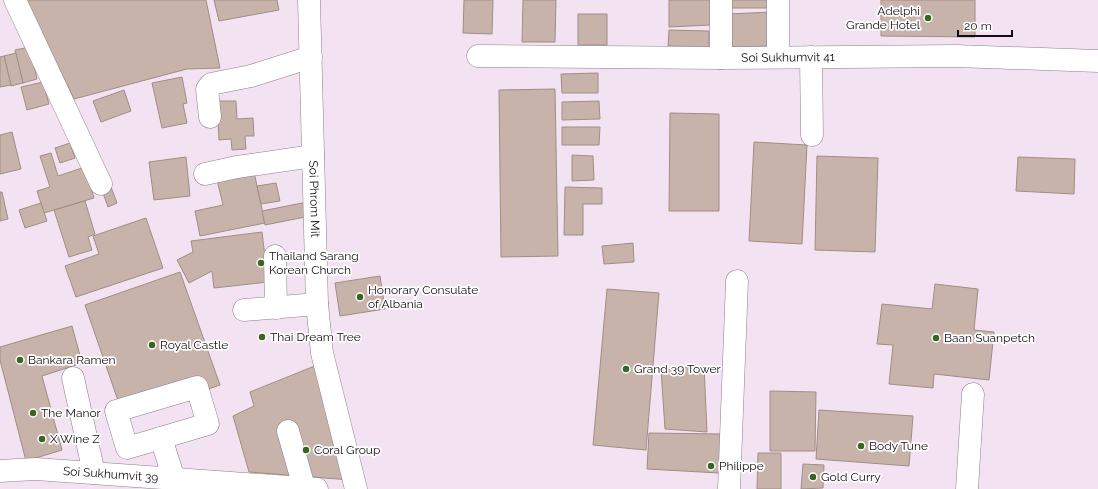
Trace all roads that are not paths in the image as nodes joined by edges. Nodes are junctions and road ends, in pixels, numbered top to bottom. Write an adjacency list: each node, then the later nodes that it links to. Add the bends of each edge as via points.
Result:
1 (15, 0): 15 (street)
2 (309, 0): 6 (street, Soi Phrom Mit)
3 (721, 0): 9 (street)
4 (778, 0): 7 (street)
5 (478, 56): 9 (street, Soi Sukhumvit 41)
6 (311, 57): 11 (street, via 257,74 211,84 207,89); 13 (street, Soi Phrom Mit)
7 (778, 57): 8 (street, Soi Sukhumvit 41); 9 (street, Soi Sukhumvit 41)
8 (812, 57): 10 (street, Soi Sukhumvit 41, via 956,56); 12 (street)
9 (721, 58)
10 (1098, 61)
11 (210, 118)
12 (812, 135)
13 (313, 156): 14 (street); 18 (street, Soi Phrom Mit)
14 (205, 174)
15 (101, 184)
16 (275, 256): 19 (street)
17 (737, 281): 31 (street)
18 (317, 304): 19 (street); 30 (street, Soi Phrom Mit, via 322,353)
19 (276, 308): 20 (street)
20 (244, 310)
21 (73, 378): 26 (street)
22 (973, 394): 32 (street)
23 (288, 431): 29 (street)
24 (161, 438): 27 (street)
25 (0, 471): 26 (street, Soi Sukhumvit 39)
26 (94, 473): 28 (street, Soi Sukhumvit 39)
27 (174, 479): 28 (street, Soi Sukhumvit 39); 29 (street, Soi Sukhumvit 39)
28 (122, 482)
29 (310, 488)
30 (356, 489)
31 (729, 489)
32 (967, 489)

